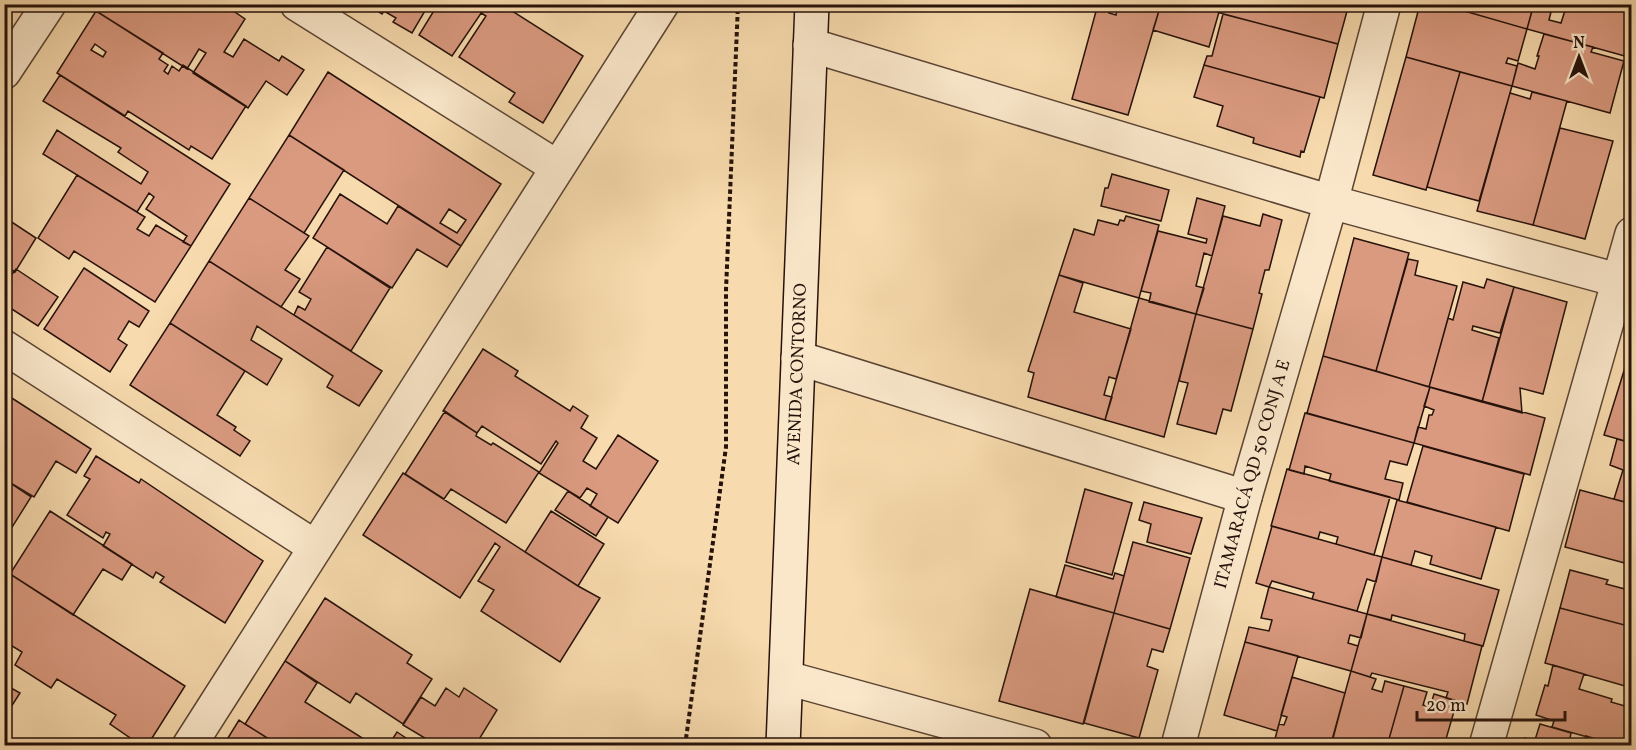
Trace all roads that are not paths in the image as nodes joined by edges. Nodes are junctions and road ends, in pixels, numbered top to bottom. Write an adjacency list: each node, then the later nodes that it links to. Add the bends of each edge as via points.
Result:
1 (48, 4): 7 (street)
2 (297, 4): 8 (street)
3 (662, 4): 8 (street)
4 (812, 4): 6 (street, AVENIDA CONTORNO)
5 (1384, 4): 9 (street, ITAMARACÁ QD 50 CONJ A E)
6 (810, 45): 9 (street); 13 (street, AVENIDA CONTORNO)
7 (4, 72)
8 (557, 167): 15 (street)
9 (1331, 202): 11 (street); 14 (street, ITAMARACÁ QD 50 CONJ A E)
10 (1632, 234): 11 (street)
11 (1625, 282): 21 (street)
12 (4, 347): 15 (street)
13 (798, 358): 14 (street); 16 (street, AVENIDA CONTORNO)
14 (1245, 497): 20 (street, ITAMARACÁ QD 50 CONJ A E)
15 (315, 547): 17 (street)
16 (787, 678): 18 (street, AVENIDA CONTORNO); 19 (street)
17 (189, 746)
18 (783, 746)
19 (1035, 746)
20 (1178, 746)
21 (1486, 746)

